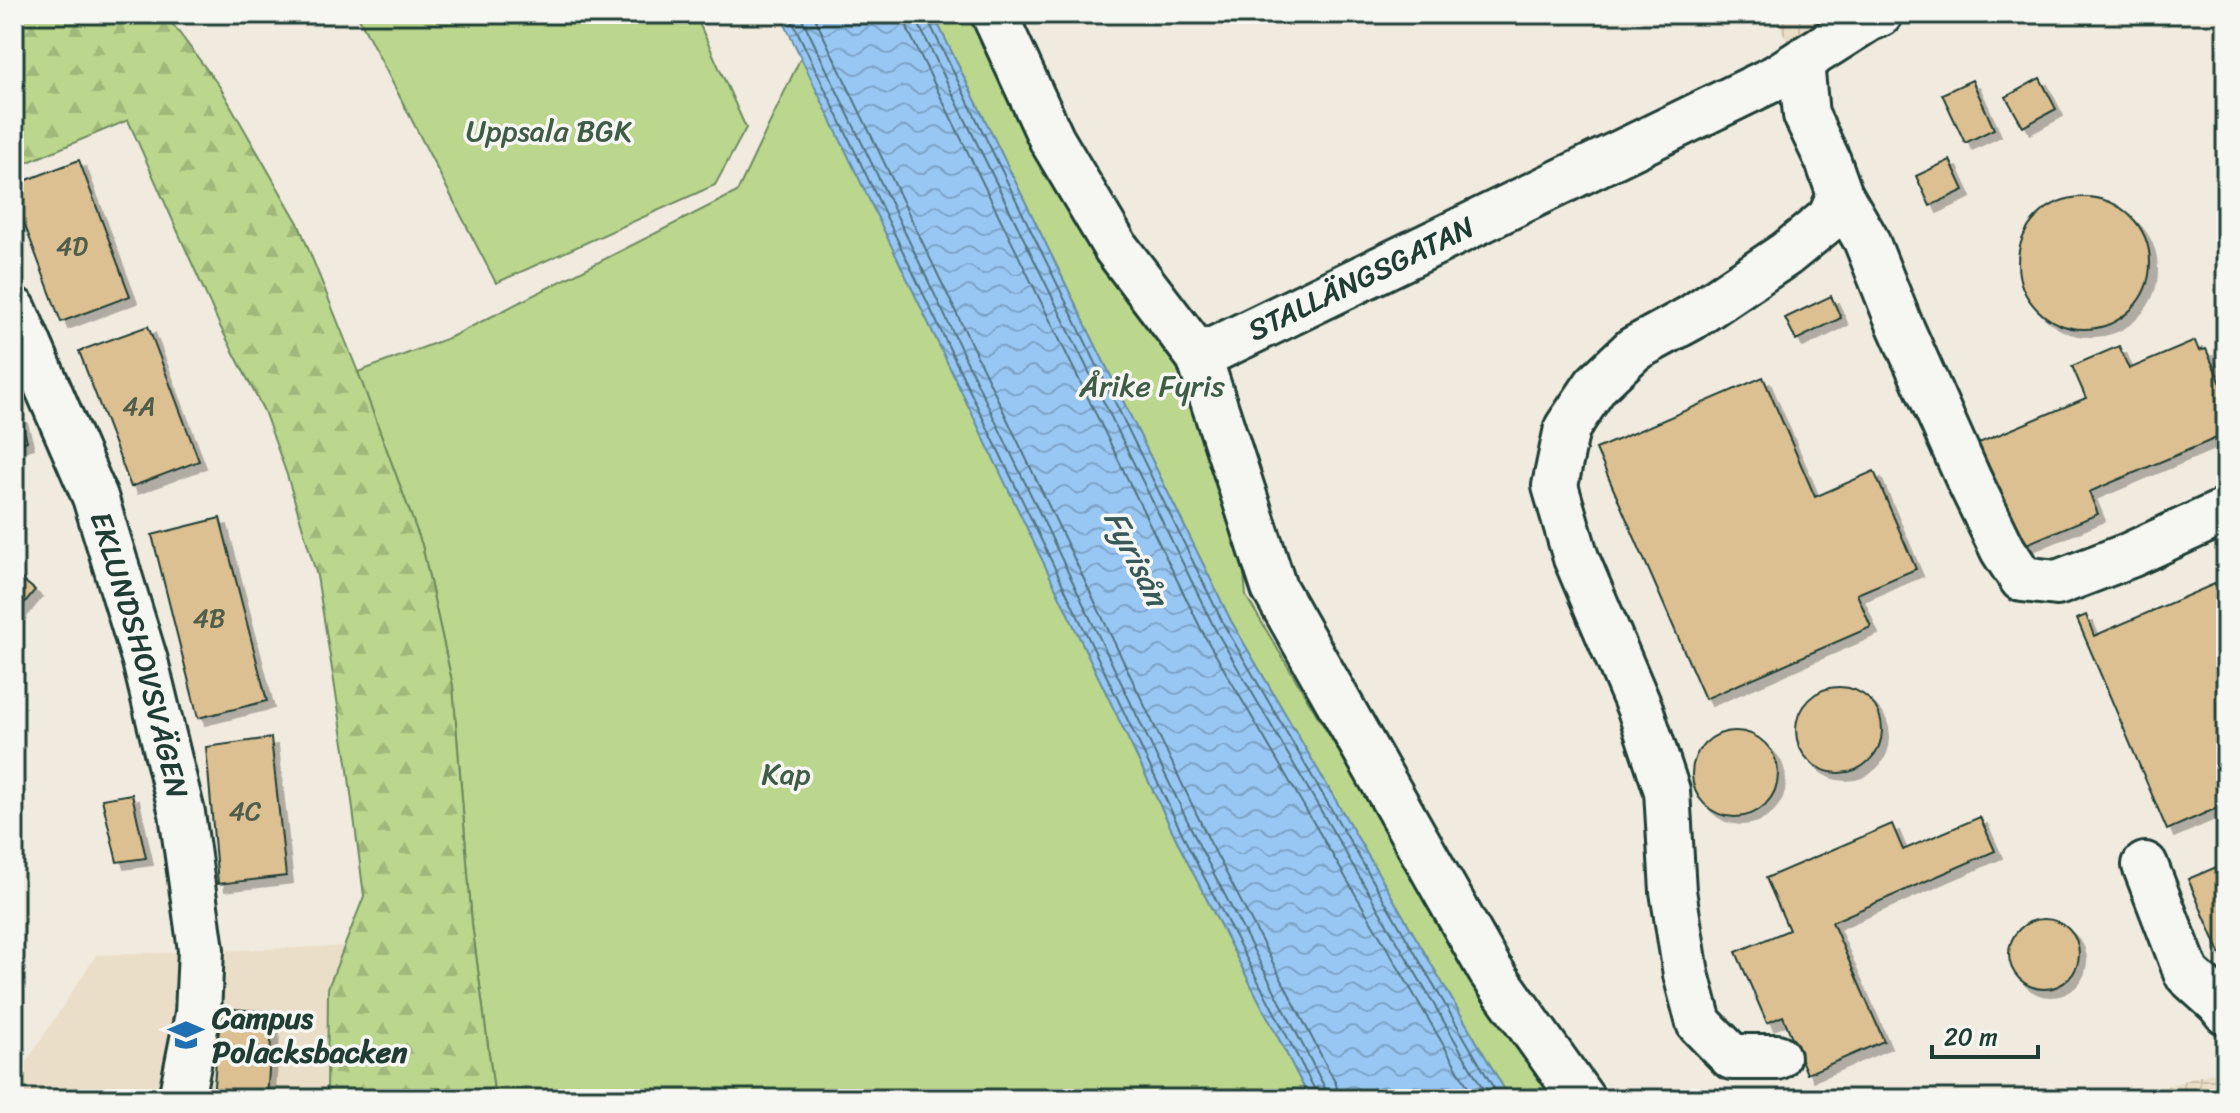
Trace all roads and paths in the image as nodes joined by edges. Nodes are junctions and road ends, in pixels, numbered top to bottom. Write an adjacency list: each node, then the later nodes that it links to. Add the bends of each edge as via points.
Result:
1 (994, 14): 6 (street, via 1052,140 1108,234)
2 (1880, 14): 3 (street, STALLÄNGSGATAN)
3 (1801, 62): 4 (street, via 1806,115); 6 (street, STALLÄNGSGATAN)
4 (1840, 195): 7 (street, via 1866,240 1982,507 2022,579 2057,583); 10 (street, via 1830,218 1786,254 1634,349 1596,385 1567,428 1555,486 1576,558 1640,709 1667,791 1673,891 1699,1023 1732,1057)
5 (14, 310): 11 (street, EKLUNDSHOVSVÄGEN, via 95,497 145,661 182,813 201,950 198,1014)
6 (1199, 357): 12 (street, via 1274,588 1490,970)
7 (2226, 511)
8 (2145, 865): 9 (street, via 2187,974)
9 (2226, 1012)
10 (1777, 1057)
11 (181, 1099)
12 (1582, 1099)

